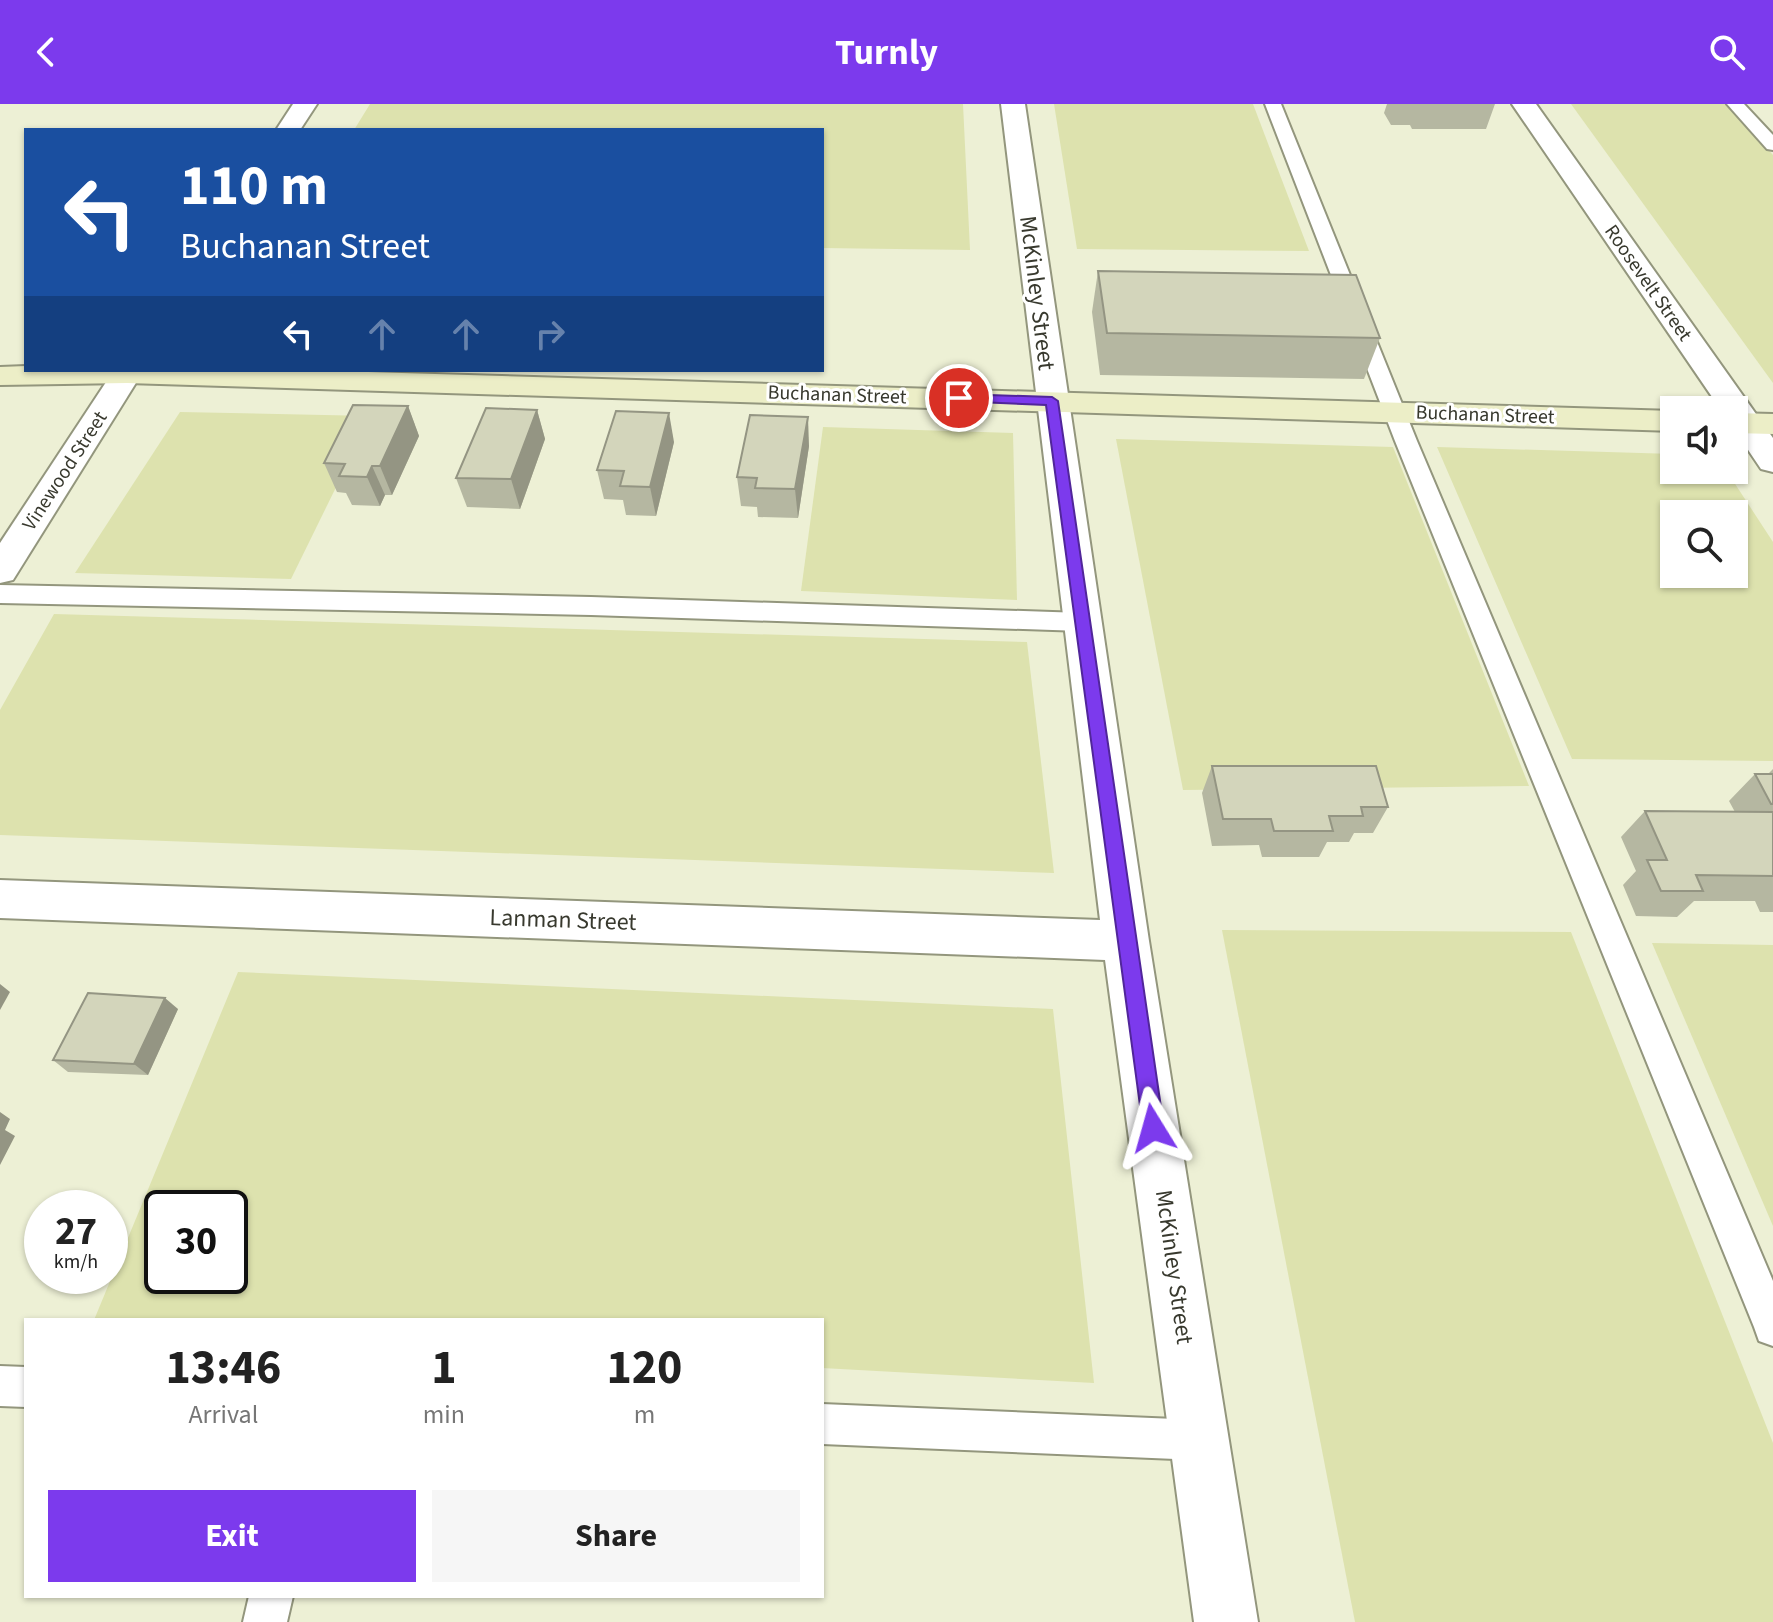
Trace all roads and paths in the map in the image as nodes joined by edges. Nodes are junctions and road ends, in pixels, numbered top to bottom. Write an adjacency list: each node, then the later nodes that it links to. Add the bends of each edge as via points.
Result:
1 (305, 104): 6 (street)
2 (1013, 104): 10 (street, McKinley Street)
3 (1273, 104): 11 (lane)
4 (1524, 104): 13 (street, Roosevelt Street)
5 (1735, 104): 7 (lane)
6 (289, 128)
7 (1773, 145)
8 (128, 372): 9 (street, Buchanan Street); 10 (street, Buchanan Street); 15 (street, Vinewood Street)
9 (0, 376)
10 (1052, 401): 11 (street, Buchanan Street); 17 (street, McKinley Street)
11 (1394, 412): 12 (street, Buchanan Street); 20 (lane)
12 (1660, 421)
13 (1751, 423): 14 (street, Roosevelt Street)
14 (1773, 462)
15 (0, 571)
16 (0, 594): 17 (lane)
17 (1082, 622): 19 (street, McKinley Street)
18 (0, 899): 19 (street, Lanman Street)
19 (1126, 941): 24 (street, McKinley Street)
20 (1773, 1327)
21 (0, 1386): 22 (lane)
22 (24, 1387)
23 (824, 1424): 24 (lane)
24 (1199, 1440): 27 (street, McKinley Street)
25 (271, 1598): 26 (lane)
26 (265, 1622)
27 (1226, 1622)

